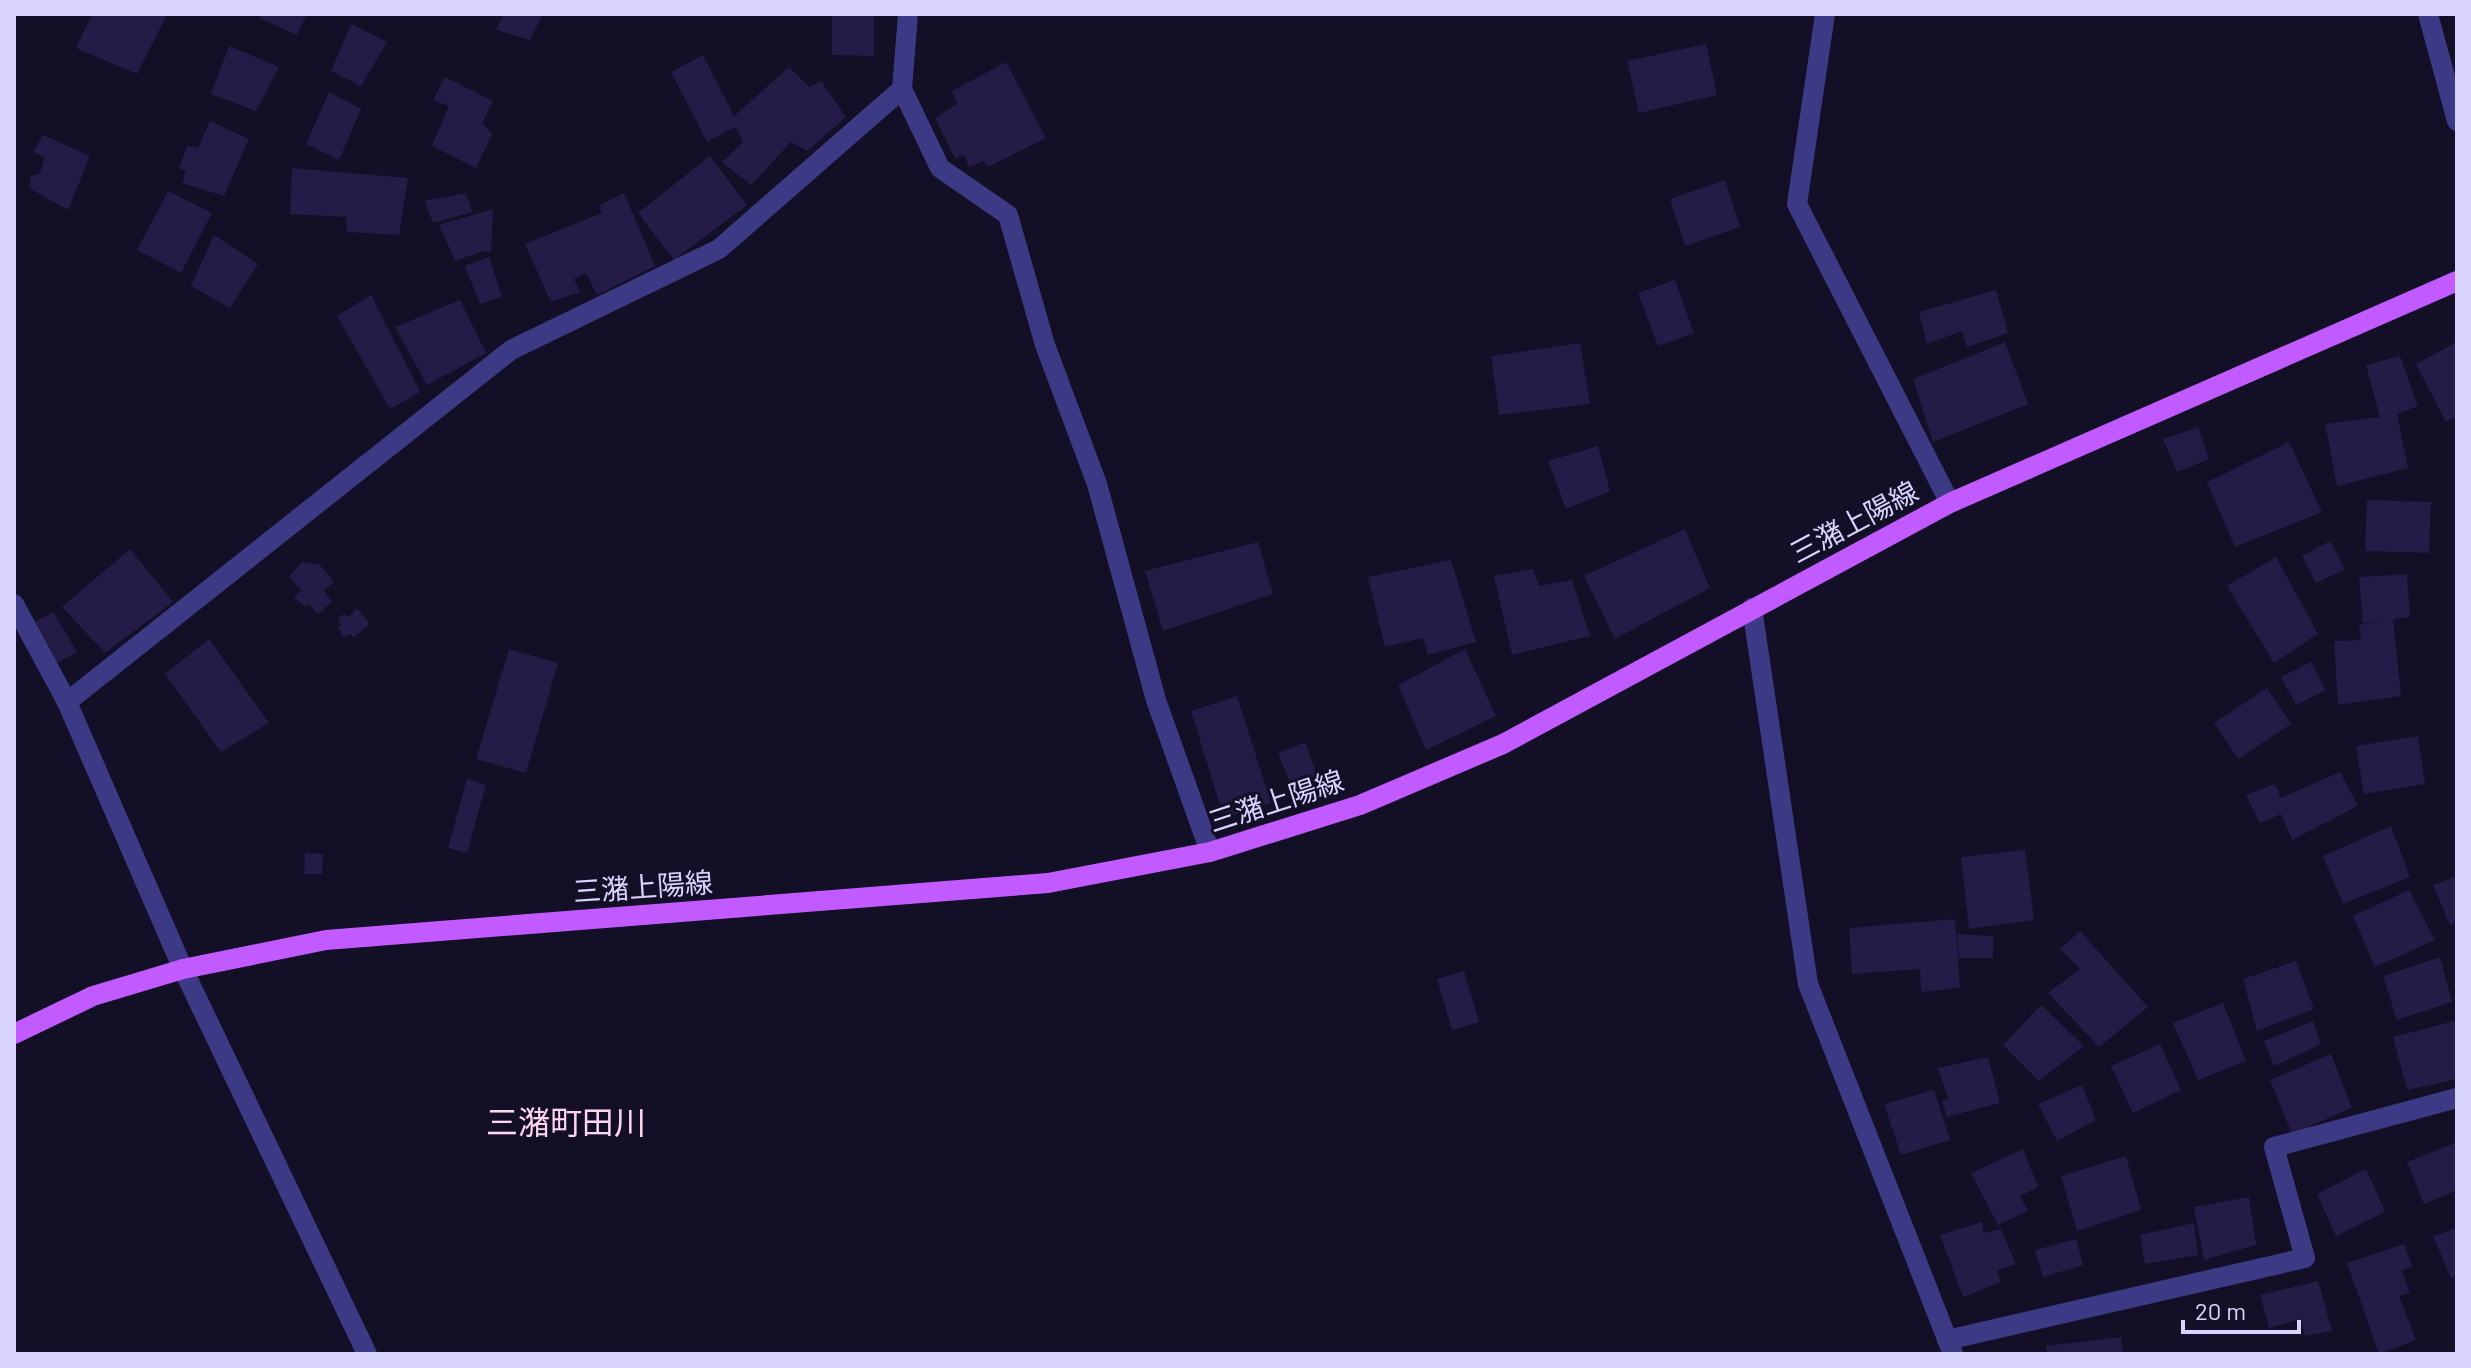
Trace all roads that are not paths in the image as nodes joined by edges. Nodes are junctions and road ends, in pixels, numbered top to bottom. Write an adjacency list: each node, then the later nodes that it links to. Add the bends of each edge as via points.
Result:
1 (908, 14): 4 (street)
2 (1825, 14): 7 (street, via 1797,204)
3 (2428, 14): 5 (street)
4 (902, 89): 10 (street, via 719,249 511,350); 11 (street, via 940,168 1008,215 1045,345 1097,484 1156,700)
5 (2457, 121)
6 (2457, 281): 7 (main road, 三潴上陽線)
7 (1950, 503): 9 (main road, 三潴上陽線)
8 (14, 604): 10 (street)
9 (1752, 608): 11 (main road, 三潴上陽線, via 1503,744 1360,805); 15 (street, via 1808,984)
10 (67, 702): 12 (street)
11 (1210, 852): 12 (main road, 三潴上陽線, via 1048,883 326,940)
12 (183, 969): 13 (main road, 三潴上陽線, via 93,996); 16 (street)
13 (14, 1034)
14 (2457, 1098): 15 (street, via 2274,1147 2305,1258)
15 (1950, 1347)
16 (367, 1354)

